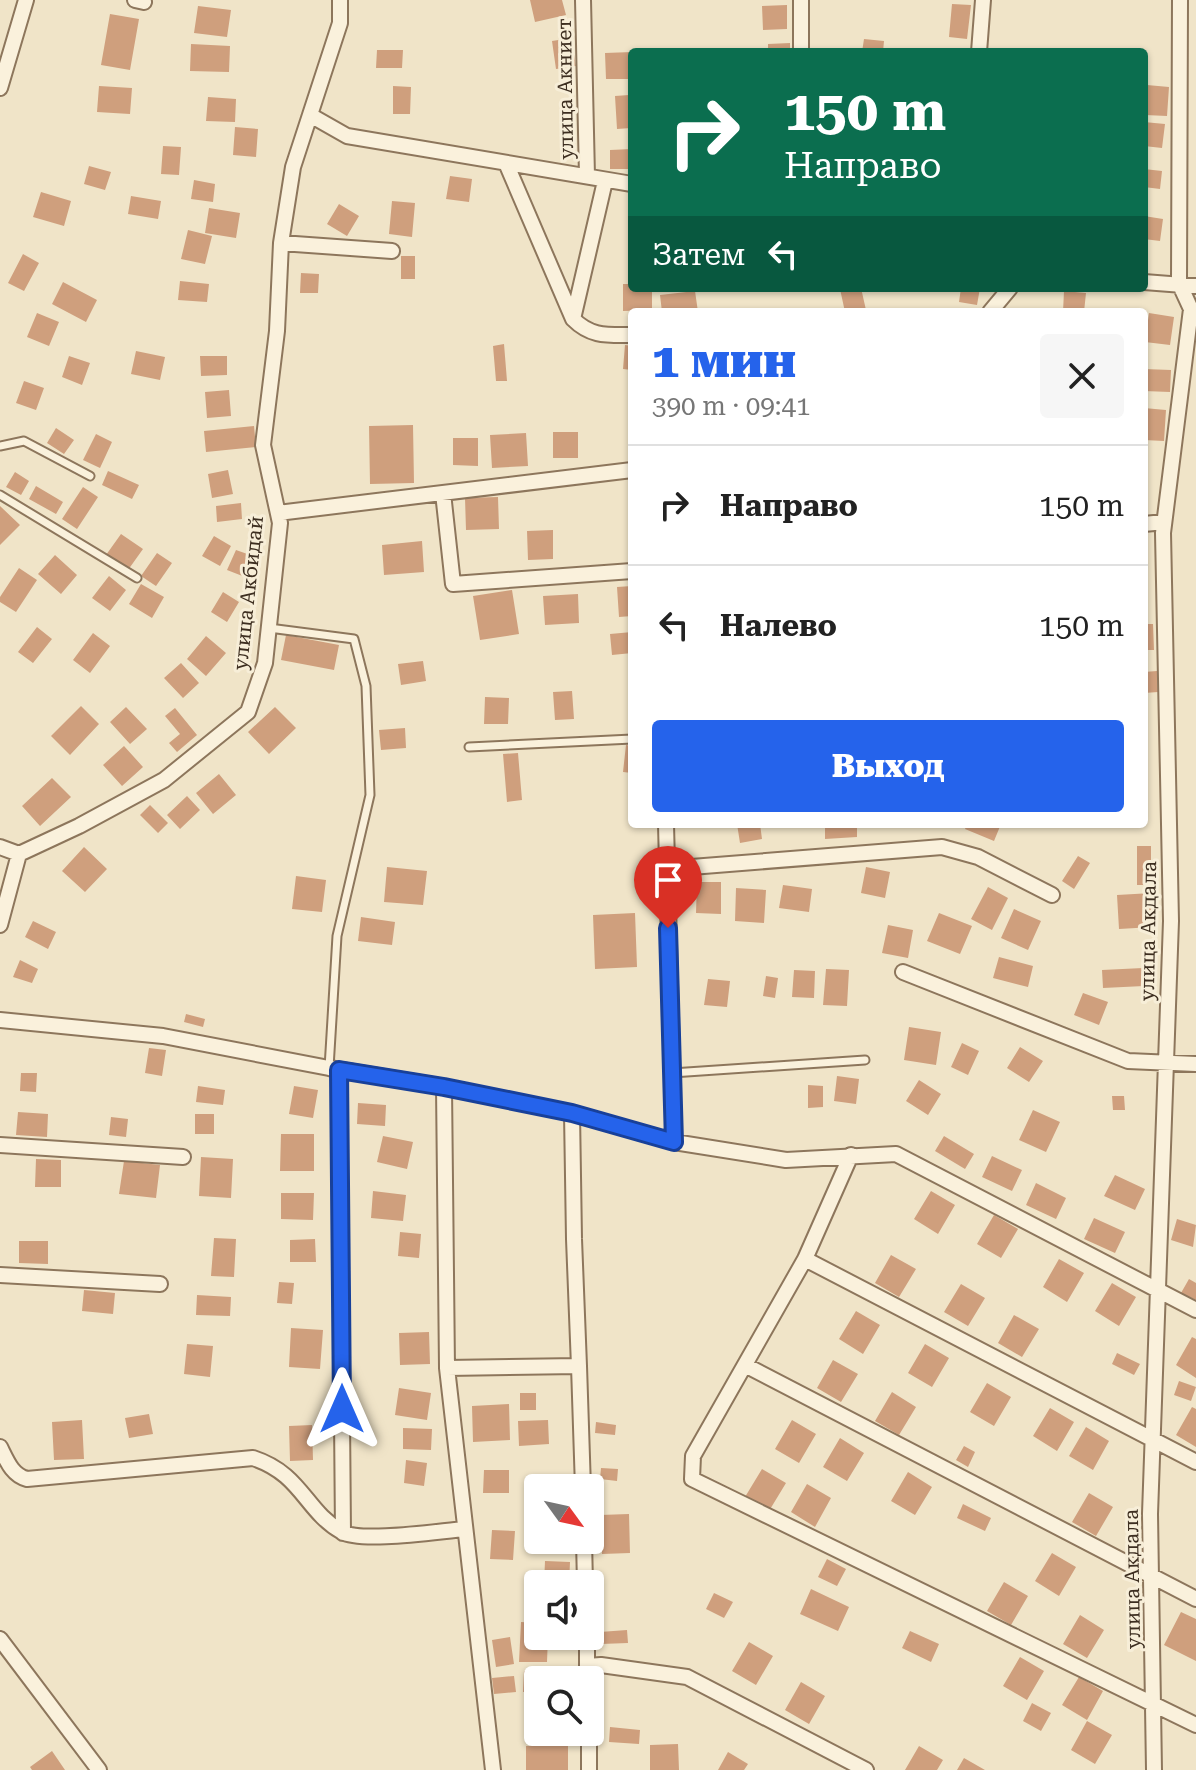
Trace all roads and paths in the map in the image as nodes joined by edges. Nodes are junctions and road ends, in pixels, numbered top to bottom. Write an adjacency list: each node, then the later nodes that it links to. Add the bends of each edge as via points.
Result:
1 (26, 0): 9 (street)
2 (340, 0): 10 (street, улица Акбидай, via 340,23)
3 (583, 0): 12 (street, улица Акниет)
4 (801, 0): 7 (street)
5 (983, 0): 8 (street)
6 (1180, 0): 18 (street, улица Акдала)
7 (801, 48)
8 (979, 48)
9 (0, 88)
10 (310, 115): 11 (street, via 347,136); 15 (street, улица Акбидай, via 293,167)
11 (506, 163): 12 (street); 22 (street)
12 (587, 176): 13 (street)
13 (605, 181): 14 (street); 22 (street)
14 (628, 184)
15 (281, 243): 16 (street); 29 (street, улица Акбидай, via 263,445)
16 (392, 251)
17 (1148, 282): 18 (street)
18 (1179, 283): 19 (street); 30 (street, улица Акдала, via 1191,309)
19 (1196, 286)
20 (1007, 292): 21 (street)
21 (993, 308)
22 (573, 319): 23 (street, via 597,335)
23 (628, 335)
24 (0, 446): 26 (lane, via 24,441)
25 (628, 470): 27 (street)
26 (90, 476)
27 (443, 493): 29 (street); 32 (street, via 453,584)
28 (0, 495): 33 (lane)
29 (278, 513): 34 (street, улица Акбидай)
30 (1164, 522): 31 (street); 46 (street, улица Акдала, via 1171,921)
31 (1148, 524)
32 (628, 571)
33 (137, 578)
34 (269, 628): 39 (street, улица Акбидай, via 265,663 248,712 164,780); 48 (lane, via 354,639 366,686 370,795 337,936)
35 (628, 739): 36 (lane)
36 (469, 747)
37 (666, 828): 40 (street)
38 (0, 847): 39 (street)
39 (19, 854): 42 (street)
40 (666, 869): 41 (street, via 942,847 978,857); 49 (street)
41 (1052, 895)
42 (0, 925)
43 (903, 972): 46 (street, via 1128,1061)
44 (0, 1020): 48 (street, via 163,1036)
45 (865, 1060): 49 (lane)
46 (1166, 1061): 47 (street); 59 (street, улица Акдала)
47 (1196, 1064)
48 (334, 1069): 50 (street); 69 (street)
49 (672, 1073): 52 (street)
50 (444, 1087): 51 (street); 63 (street)
51 (572, 1113): 52 (street); 62 (street)
52 (674, 1142): 54 (street, via 786,1160)
53 (0, 1145): 55 (street)
54 (851, 1155): 56 (street); 59 (street, via 896,1154)
55 (183, 1157)
56 (805, 1259): 61 (street); 64 (street)
57 (0, 1275): 58 (street)
58 (160, 1284)
59 (1158, 1291): 60 (street); 64 (street, улица Акдала)
60 (1196, 1310)
61 (745, 1365): 70 (street); 74 (street, via 693,1456 692,1479)
62 (579, 1366): 63 (street); 67 (street)
63 (447, 1368): 68 (street)
64 (1153, 1439): 66 (street); 70 (street, улица Акдала)
65 (0, 1447): 69 (street, via 18,1477 27,1479 253,1458 291,1479)
66 (1196, 1462)
67 (583, 1474)
68 (465, 1529): 69 (street); 78 (street)
69 (343, 1533)
70 (1150, 1576): 71 (street); 74 (street, улица Акдала)
71 (1196, 1599)
72 (0, 1639): 77 (street)
73 (599, 1666): 80 (street, via 687,1677)
74 (1154, 1703): 75 (street); 81 (street, улица Акдала)
75 (1196, 1725)
76 (589, 1746): 79 (street)
77 (99, 1770)
78 (493, 1770)
79 (589, 1770)
80 (866, 1770)
81 (1154, 1770)

